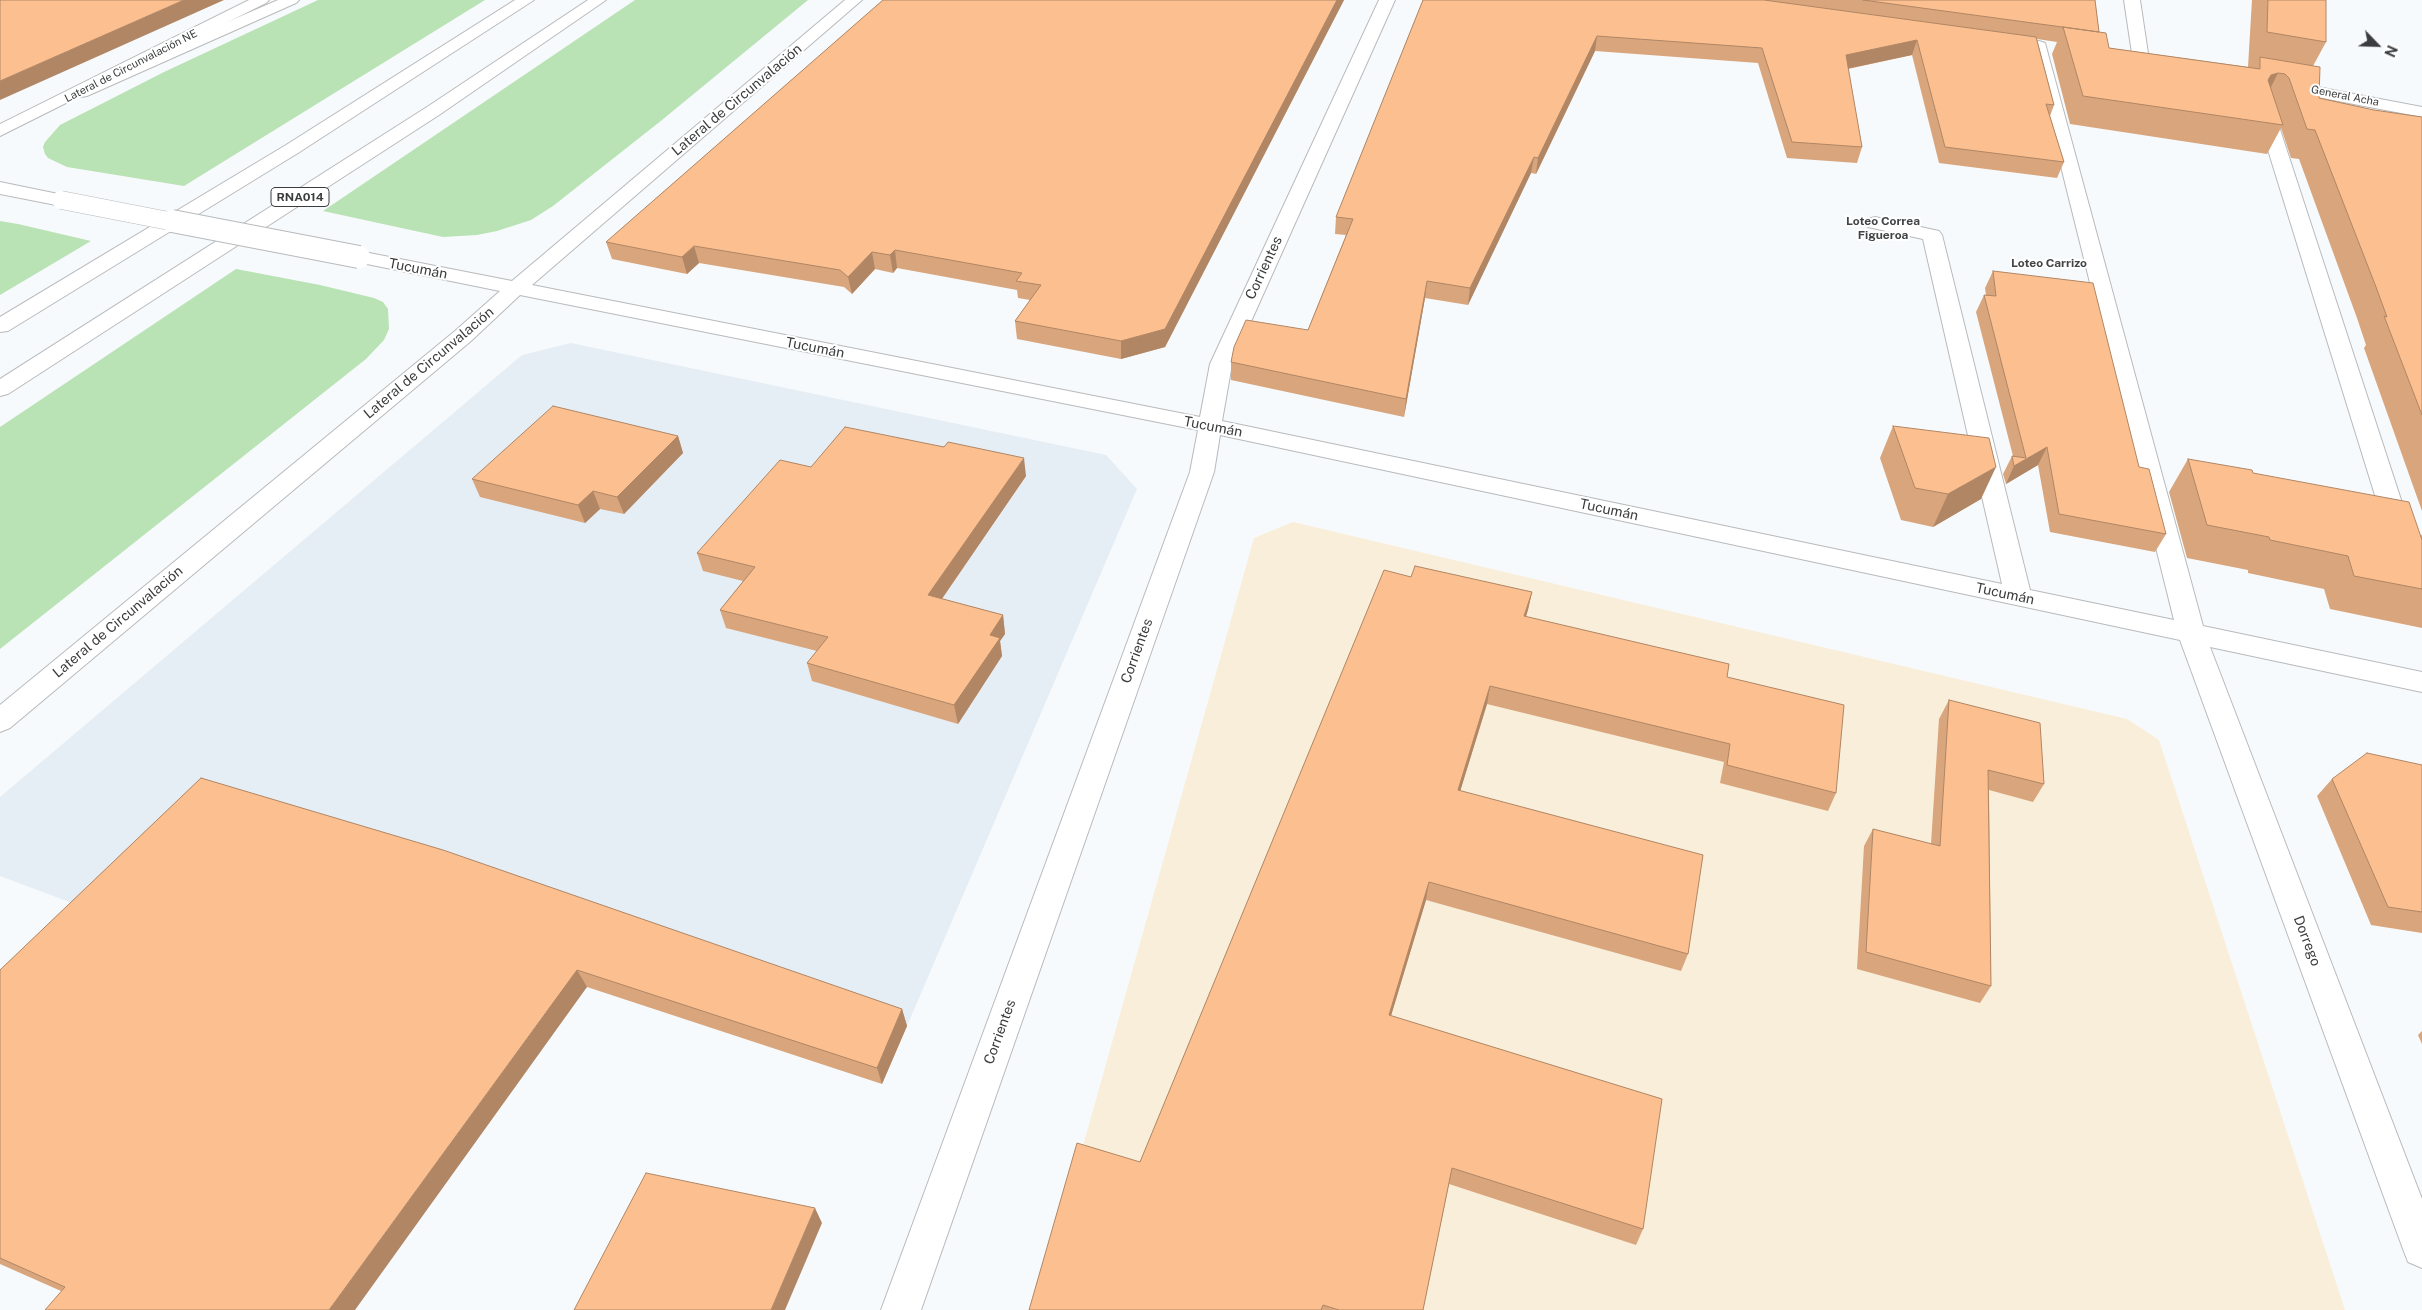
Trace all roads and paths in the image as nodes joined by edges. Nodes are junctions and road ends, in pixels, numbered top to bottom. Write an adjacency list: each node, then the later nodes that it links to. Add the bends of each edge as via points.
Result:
1 (261, 0): 13 (main road, Lateral de Circunvalación NE)
2 (291, 0): 13 (main road)
3 (526, 0): 20 (main road, via 292,149)
4 (598, 0): 21 (main road, RNA014, via 425,116)
5 (854, 0): 19 (main road, Lateral de Circunvalación)
6 (1387, 0): 22 (main road, Corrientes, via 1221,364)
7 (2132, 0): 10 (main road)
8 (2039, 46): 25 (main road, Dorrego)
9 (2123, 57): 10 (main road)
10 (2141, 60): 11 (main road)
11 (2160, 63)
12 (2267, 82): 15 (main road, General Acha)
13 (81, 92): 16 (main road, Lateral de Circunvalación NE)
14 (2264, 108): 24 (main road)
15 (2422, 112)
16 (0, 131)
17 (0, 188): 19 (main road, Tucumán, bridge)
18 (1875, 223): 23 (main road, via 1932,235)
19 (516, 289): 22 (main road, Tucumán); 27 (main road, Lateral de Circunvalación)
20 (0, 326)
21 (0, 389)
22 (1210, 426): 23 (main road, Tucumán); 29 (main road, Corrientes, via 1202,472)
23 (2018, 596): 25 (main road, Tucumán)
24 (2422, 605)
25 (2191, 633): 26 (main road, Tucumán); 28 (main road, Dorrego)
26 (2422, 682)
27 (0, 721)
28 (2422, 1249)
29 (901, 1310)

